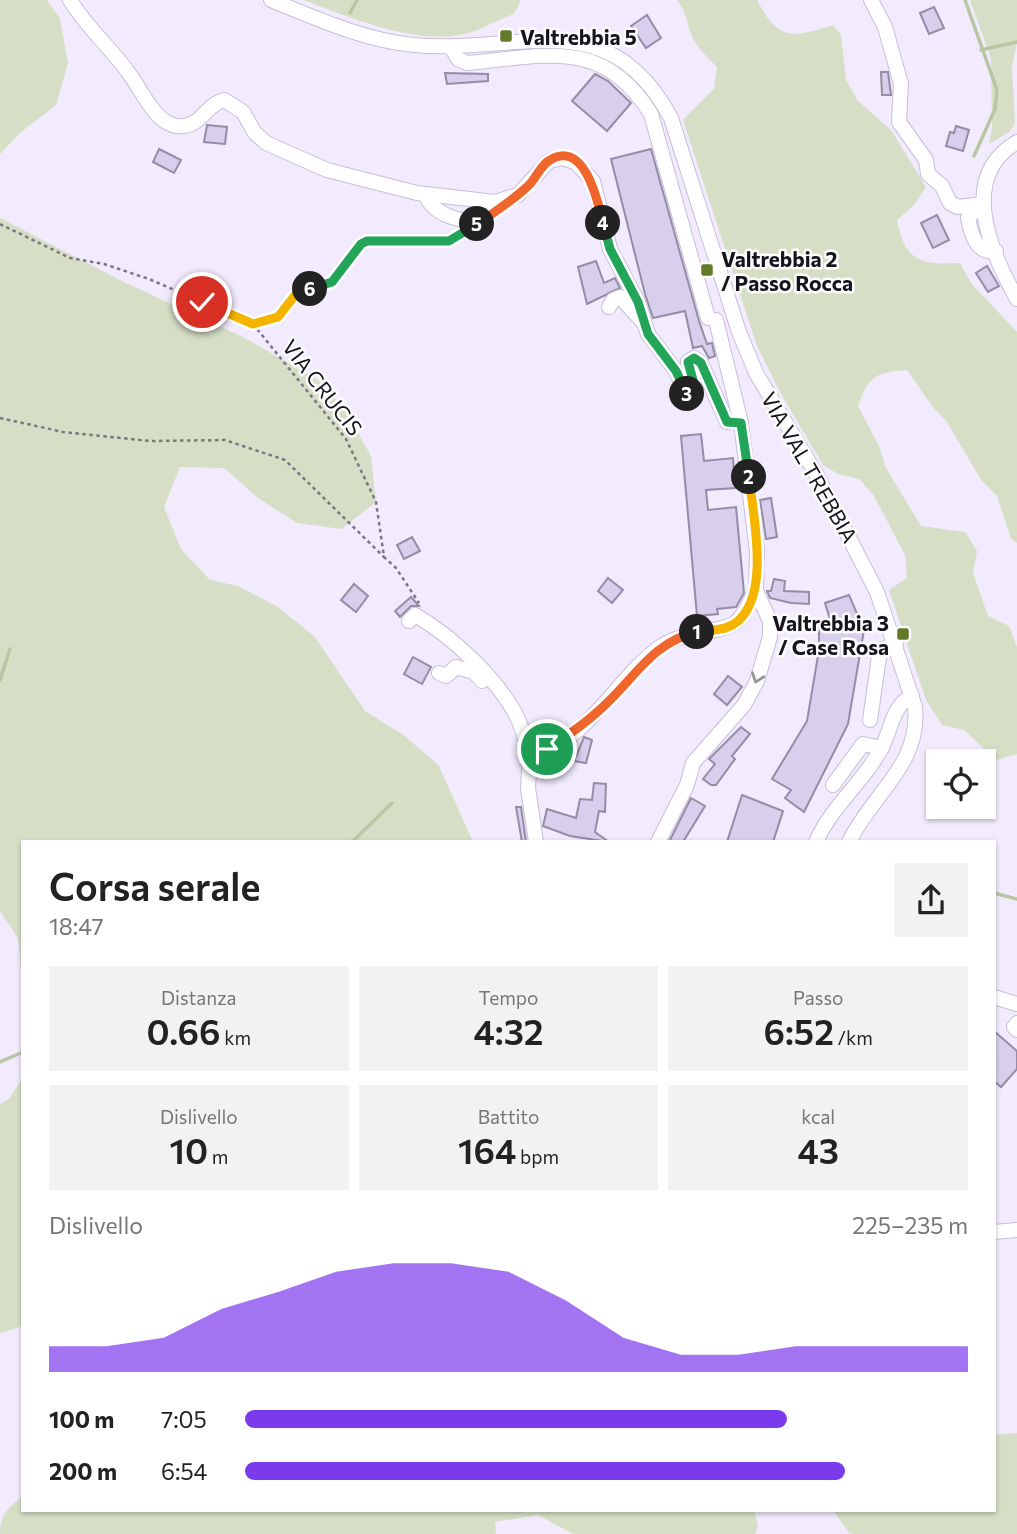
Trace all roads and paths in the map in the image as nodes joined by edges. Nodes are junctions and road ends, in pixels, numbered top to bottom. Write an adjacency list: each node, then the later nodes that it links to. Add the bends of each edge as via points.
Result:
1 (70, 0): 6 (street, via 156,114 170,124 183,127 198,122 224,100 243,112 266,143 327,170)
2 (271, 0): 4 (street, VIA VAL TREBBIA, via 384,40)
3 (871, 0): 7 (street, via 885,27 901,84 899,122 950,203 958,207)
4 (451, 47): 10 (street, VIA VAL TREBBIA, via 458,59 467,63 559,55 595,62 621,76 636,89 651,114); 10 (street, VIA VAL TREBBIA, via 551,39 616,55 635,68 656,90 671,118)
5 (1017, 142): 7 (street, via 989,170)
6 (425, 194): 8 (street, via 432,205 453,219); 13 (street, via 495,202 518,195 549,161 575,162 593,181 610,249 638,302)
7 (982, 204): 11 (street, via 971,212 969,224 978,246 989,252 996,244)
8 (479, 223): 14 (path, via 449,241 367,241 332,282 296,294 278,317)
9 (0, 224): 14 (path, VIA CRUCIS, via 70,258 149,279)
10 (699, 244): 16 (street, VIA VAL TREBBIA, via 712,319); 21 (street, VIA VAL TREBBIA, via 756,373 860,555)
11 (1017, 299)
12 (609, 307): 13 (street, via 620,297)
13 (643, 322): 16 (street, via 685,392 692,396 696,391 687,367 694,358 701,363 727,422)
14 (253, 324): 17 (path, VIA CRUCIS, via 346,439 376,502)
15 (0, 418): 17 (path, via 64,432 150,441 225,440 285,460)
16 (741, 423): 19 (street, VIA VAL TREBBIA, via 757,551)
17 (384, 557): 18 (path)
18 (396, 568)
19 (756, 591): 27 (street, via 734,624 688,634 659,648 574,732); 30 (street, one-way to 30, via 771,630 757,681 744,705 693,763)
20 (409, 621): 23 (street, via 415,615 444,634)
21 (896, 644): 24 (street, VIA VAL TREBBIA); 25 (street, via 880,650)
22 (439, 673): 23 (street, via 446,676 456,667)
23 (492, 684): 27 (street, via 517,718)
24 (912, 696): 26 (street, via 900,704); 32 (street, VIA VAL TREBBIA, via 917,722 905,761)
25 (870, 720)
26 (882, 748): 28 (street, via 863,744); 31 (street, via 835,808)
27 (530, 755): 29 (street, via 528,788)
28 (833, 785)
29 (536, 840)
30 (659, 840)
31 (818, 840)
32 (850, 840)
33 (996, 998): 34 (street)
34 (1017, 1004)
35 (1017, 1023): 36 (street)
36 (1017, 1030)
37 (1017, 1230): 38 (street)
38 (996, 1232)

